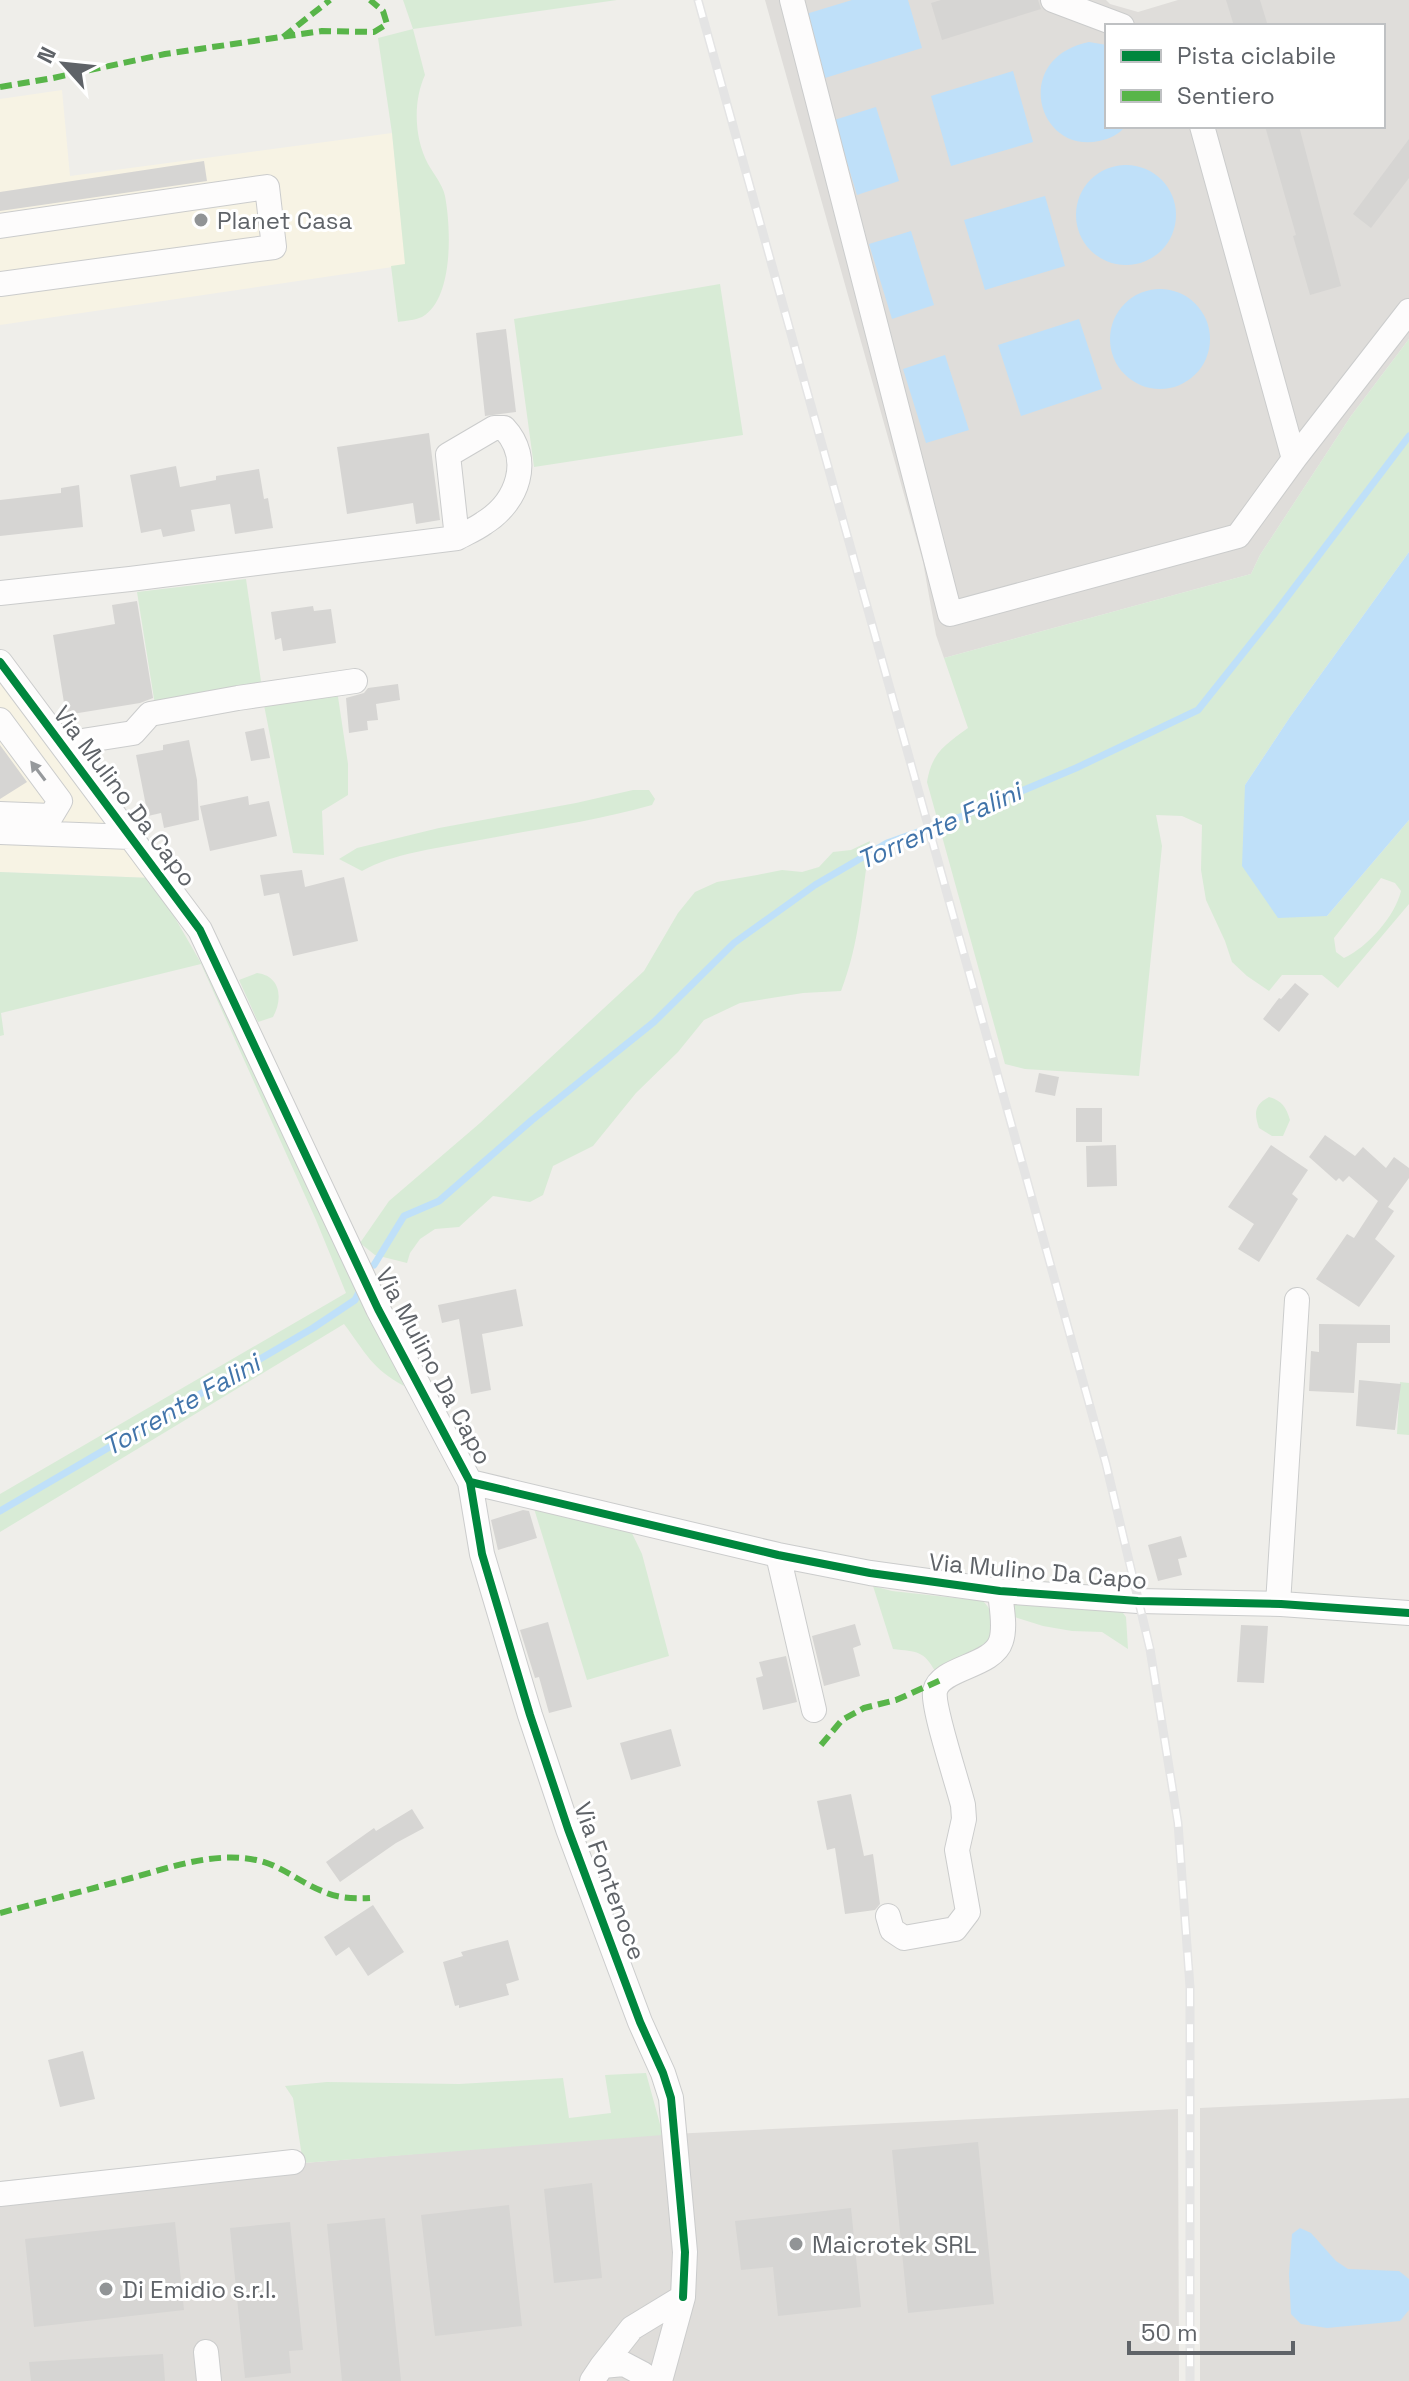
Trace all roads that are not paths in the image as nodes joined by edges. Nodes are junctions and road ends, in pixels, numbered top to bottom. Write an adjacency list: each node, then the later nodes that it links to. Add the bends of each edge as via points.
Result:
1 (792, 0): 8 (street, via 950,614 1238,536)
2 (1053, 0): 3 (street)
3 (1117, 24)
4 (1203, 128): 8 (street)
5 (0, 226): 6 (street, via 267,187 274,247)
6 (0, 284)
7 (1409, 311): 8 (street)
8 (1294, 459)
9 (457, 538): 10 (street)
10 (0, 593)
11 (0, 662): 14 (street, Via Mulino Da Capo)
12 (355, 681): 14 (street, via 150,714 133,733)
13 (0, 720): 15 (street, one-way to 13)
14 (63, 744): 19 (street, Via Mulino Da Capo)
15 (60, 801): 16 (street, via 51,816); 18 (street)
16 (0, 814)
17 (0, 832): 18 (street)
18 (96, 836): 19 (street)
19 (131, 837): 21 (street, Via Mulino Da Capo, via 200,930 378,1309)
20 (1297, 1300): 24 (street)
21 (470, 1482): 22 (street, Via Mulino Da Capo); 30 (street, Via Fontenoce, via 482,1554 530,1715 671,2098 685,2252)
22 (778, 1555): 23 (street, Via Mulino Da Capo); 26 (street)
23 (1000, 1591): 24 (street, Via Mulino Da Capo); 27 (street, via 1001,1642 993,1654 941,1680 935,1689 963,1805 957,1850 968,1912 955,1929 904,1938 892,1930)
24 (1278, 1604): 25 (street, Via Mulino Da Capo)
25 (1409, 1613)
26 (814, 1710)
27 (888, 1916)
28 (293, 2162): 29 (street)
29 (0, 2194)
30 (683, 2297): 32 (street, via 632,2328); 35 (street, Via Fontenoce)
31 (206, 2352): 33 (street)
32 (597, 2374): 34 (street, via 624,2364 643,2374)
33 (209, 2381)
34 (644, 2381)
35 (660, 2381)

